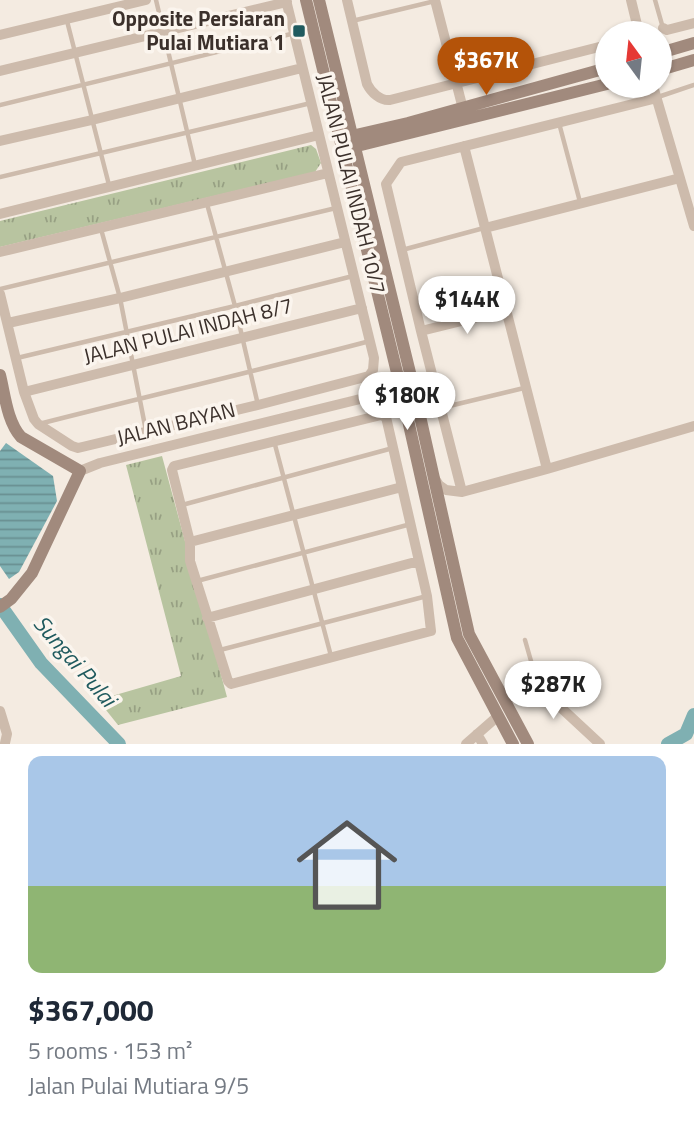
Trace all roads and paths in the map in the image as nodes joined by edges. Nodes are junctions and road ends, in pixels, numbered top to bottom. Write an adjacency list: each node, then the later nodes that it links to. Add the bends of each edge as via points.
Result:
1 (146, 0): 10 (street)
2 (156, 0): 16 (lane)
3 (306, 0): 46 (main road)
4 (319, 0): 39 (main road)
5 (347, 0): 13 (street)
6 (437, 0): 13 (lane); 29 (street)
7 (631, 0): 11 (street)
8 (655, 0): 12 (lane)
9 (287, 1): 16 (street); 17 (street, JALAN PULAI INDAH 10/7)
10 (66, 20): 18 (street); 22 (lane)
11 (636, 21)
12 (661, 21)
13 (352, 22): 29 (street, via 370,90 384,100)
14 (694, 23): 15 (street)
15 (672, 29)
16 (163, 32): 22 (street); 24 (lane)
17 (295, 33): 24 (lane); 26 (street, JALAN PULAI INDAH 10/7)
18 (0, 35)
19 (694, 43): 21 (main road)
20 (595, 48): 29 (street)
21 (672, 49)
22 (76, 53): 27 (street); 30 (lane)
23 (694, 60): 25 (main road)
24 (172, 63): 30 (lane); 34 (lane)
25 (672, 66)
26 (302, 68): 34 (street); 36 (street, JALAN PULAI INDAH 10/7)
27 (0, 71)
28 (595, 71): 38 (main road)
29 (457, 83): 38 (street)
30 (83, 86): 37 (lane); 40 (lane)
31 (694, 86): 33 (lane)
32 (595, 87): 44 (main road)
33 (672, 93)
34 (179, 98): 40 (street); 42 (lane)
35 (657, 98): 41 (street); 53 (street)
36 (311, 103): 42 (lane); 43 (street, JALAN PULAI INDAH 10/7)
37 (0, 105)
38 (463, 108): 44 (main road)
39 (349, 119): 44 (main road); 46 (main road)
40 (92, 120): 45 (street); 48 (lane)
41 (558, 122): 47 (street); 56 (lane)
42 (188, 132): 48 (lane); 49 (lane)
43 (319, 135): 49 (street); 50 (street, JALAN PULAI INDAH 10/7)
44 (371, 137): 46 (main road); 51 (main road)
45 (0, 141)
46 (348, 142): 51 (main road); 83 (main road)
47 (464, 146): 61 (street); 64 (street, via 401,162 387,184)
48 (100, 154): 52 (lane); 54 (lane)
49 (195, 165): 54 (street)
50 (328, 173): 55 (street); 57 (street, JALAN PULAI INDAH 10/7)
51 (363, 175): 83 (main road)
52 (0, 177)
53 (680, 178): 56 (street); 59 (street)
54 (110, 187): 58 (street)
55 (207, 203): 60 (street); 62 (lane)
56 (581, 205): 61 (street)
57 (337, 208): 62 (lane); 63 (street, JALAN PULAI INDAH 10/7)
58 (0, 214)
59 (694, 226)
60 (101, 228): 65 (street); 66 (lane)
61 (485, 228): 64 (lane); 73 (street)
62 (217, 237): 66 (lane); 67 (lane)
63 (345, 242): 67 (street); 68 (street, JALAN PULAI INDAH 10/7)
64 (402, 250): 75 (street)
65 (0, 251)
66 (109, 264): 69 (lane); 70 (lane)
67 (226, 271): 70 (street); 71 (lane)
68 (353, 276): 71 (lane); 72 (street, JALAN PULAI INDAH 10/7)
69 (0, 292): 74 (street)
70 (120, 298): 74 (street); 76 (lane)
71 (235, 306): 76 (lane); 77 (lane)
72 (362, 308): 77 (street, JALAN PULAI INDAH 8/7); 78 (street, JALAN PULAI INDAH 10/7)
73 (506, 310): 75 (street); 84 (street)
74 (8, 323): 79 (street)
75 (421, 331): 88 (street)
76 (126, 332): 79 (lane); 80 (lane)
77 (242, 338): 80 (street, JALAN PULAI INDAH 8/7); 81 (lane)
78 (370, 341): 81 (lane); 87 (street, JALAN PULAI INDAH 10/7, via 374,365 369,376)
79 (16, 358): 85 (street)
80 (133, 364): 85 (street, JALAN PULAI INDAH 8/7); 86 (lane)
81 (249, 373): 86 (lane); 87 (lane)
82 (0, 375): 96 (main road, via 12,423 21,437)
83 (407, 387): 89 (street, JALAN BAYAN); 97 (main road); 120 (main road, via 457,638)
84 (525, 388): 88 (lane); 95 (street)
85 (24, 392): 90 (street)
86 (140, 398): 90 (lane); 92 (lane)
87 (258, 405): 92 (street)
88 (440, 409): 100 (street)
89 (270, 421): 93 (street); 96 (street, JALAN BAYAN)
90 (38, 424): 92 (street, via 78,448)
91 (694, 426): 95 (street)
92 (146, 431)
93 (274, 441): 94 (street, via 381,415 386,417); 98 (lane); 101 (street, via 174,466)
94 (394, 448): 98 (lane); 99 (street)
95 (547, 469): 100 (street)
96 (80, 471): 110 (main road, via 32,573)
97 (433, 475): 100 (street, via 442,488); 116 (main road, via 470,634)
98 (284, 478): 101 (lane); 102 (lane)
99 (402, 487): 102 (street); 103 (street)
100 (462, 492)
101 (181, 505): 104 (street)
102 (294, 515): 104 (street); 105 (lane)
103 (411, 524): 105 (lane); 106 (street)
104 (190, 542): 107 (street)
105 (304, 552): 107 (lane); 108 (lane)
106 (419, 561): 108 (street); 109 (street)
107 (196, 581): 111 (street)
108 (314, 589): 111 (street); 112 (lane)
109 (427, 596): 112 (lane); 115 (street, via 430,632)
110 (5, 603)
111 (207, 618): 114 (street)
112 (323, 623): 114 (lane); 115 (lane)
113 (525, 640): 117 (lane)
114 (219, 651): 115 (street, via 231,684)
115 (331, 658)
116 (488, 669): 118 (main road); 120 (main road)
117 (540, 690): 118 (street); 127 (street)
118 (504, 699): 126 (main road)
119 (0, 710): 122 (street)
120 (498, 716): 121 (street); 125 (main road); 126 (main road)
121 (477, 734): 123 (street); 124 (street)
122 (5, 744)
123 (466, 744)
124 (483, 744)
125 (513, 744)
126 (527, 744)
127 (600, 744)

